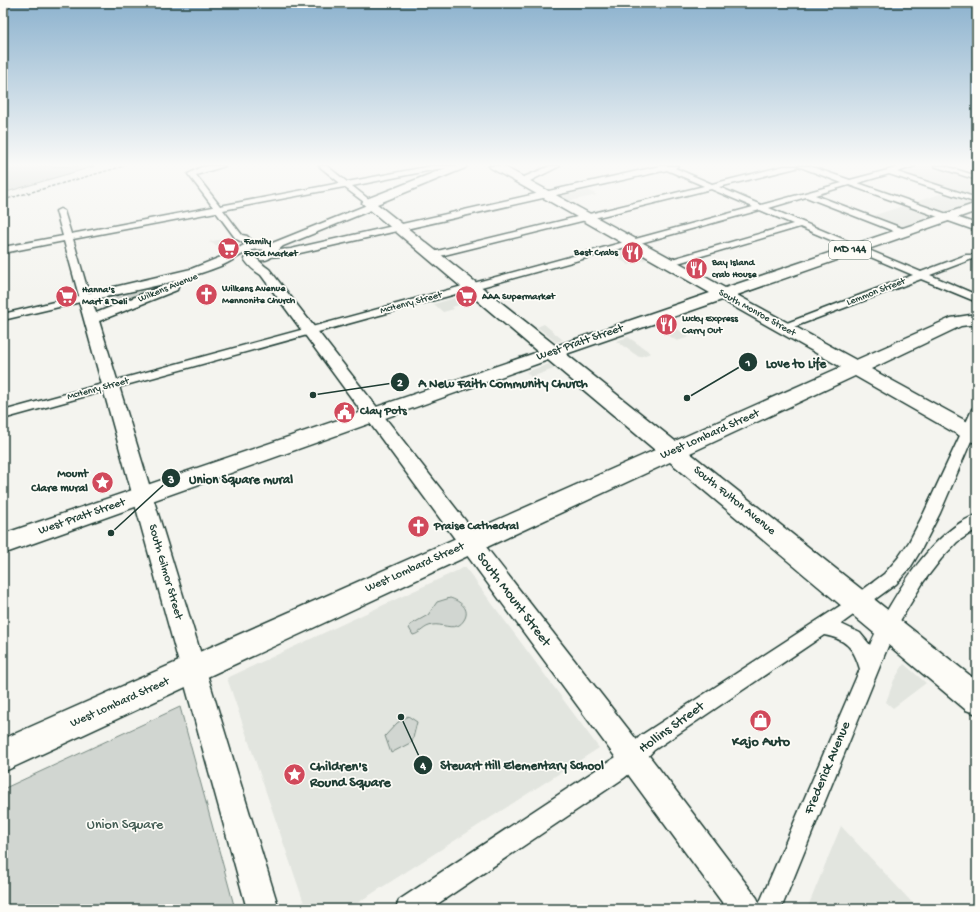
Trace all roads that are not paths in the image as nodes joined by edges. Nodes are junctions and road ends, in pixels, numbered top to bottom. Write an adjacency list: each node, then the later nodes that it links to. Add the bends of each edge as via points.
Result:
1 (218, 209): 20 (street); 24 (street, via 239,236 237,239)
2 (360, 209): 24 (street, Wilkens Avenue)
3 (362, 209): 27 (street, Wilkens Avenue, via 279,244)
4 (374, 209): 17 (main road, South Fulton Avenue)
5 (486, 209): 17 (street)
6 (571, 209): 14 (main road, South Monroe Street)
7 (620, 209): 14 (street)
8 (756, 209): 21 (street, McHenry Street)
9 (766, 209): 16 (street)
10 (843, 209): 19 (street)
11 (923, 209): 15 (street)
12 (972, 209): 15 (main road, West Pratt Street / MD 144)
13 (60, 211): 20 (street, South Gilmor Street)
14 (586, 217): 21 (main road, South Monroe Street); 25 (street)
15 (947, 217): 18 (street); 19 (main road, West Pratt Street / MD 144)
16 (801, 224): 22 (street); 28 (street)
17 (399, 228): 25 (main road, South Fulton Avenue); 27 (street)
18 (977, 228)
19 (904, 232): 22 (main road, West Pratt Street / MD 144)
20 (69, 237): 23 (street); 32 (street, South Gilmor Street)
21 (632, 243): 28 (main road, South Monroe Street); 30 (street, McHenry Street)
22 (857, 248): 29 (street); 31 (main road, West Pratt Street / MD 144)
23 (3, 250)
24 (247, 252): 27 (street, South Mount Street, via 258,268); 27 (street, via 267,246); 32 (street, Wilkens Avenue, via 175,278); 36 (street, Wilkens Avenue)
25 (432, 255): 30 (main road, South Fulton Avenue)
26 (969, 257): 29 (street, Lemmon Street)
27 (267, 258): 40 (street, South Mount Street)
28 (668, 263): 31 (main road, South Monroe Street)
29 (921, 275): 33 (street); 39 (street, Lemmon Street)
30 (471, 287): 40 (street, McHenry Street); 41 (main road, South Fulton Avenue)
31 (723, 294): 39 (main road, South Monroe Street); 41 (main road, West Pratt Street / MD 144)
32 (85, 298): 35 (street); 36 (street, South Gilmor Street)
33 (977, 299)
34 (977, 311): 38 (main road, West Lombard Street)
35 (3, 317)
36 (92, 319): 43 (street, South Gilmor Street)
37 (977, 319): 38 (main road, West Lombard Street)
38 (957, 322): 42 (main road, West Lombard Street)
39 (784, 328): 42 (main road, South Monroe Street)
40 (310, 331): 43 (street, McHenry Street); 46 (street, South Mount Street)
41 (552, 353): 46 (main road, West Pratt Street); 48 (main road, South Fulton Avenue)
42 (856, 369): 47 (main road, South Monroe Street); 48 (main road, West Lombard Street)
43 (110, 386): 45 (street, McHenry Street); 49 (street, South Gilmor Street)
44 (977, 412): 47 (street)
45 (3, 415)
46 (373, 415): 49 (main road, West Pratt Street); 51 (street, South Mount Street)
47 (973, 434): 53 (street, via 904,563 890,579)
48 (672, 452): 51 (main road, West Lombard Street); 53 (main road, South Fulton Avenue)
49 (142, 496): 52 (main road, West Pratt Street); 57 (street, South Gilmor Street)
50 (977, 521): 54 (street, via 951,538 935,555 918,576)
51 (470, 543): 57 (main road, West Lombard Street); 60 (street, South Mount Street)
52 (3, 544)
53 (858, 603): 54 (main road, South Fulton Avenue); 55 (street, Hollins Street)
54 (887, 626): 56 (street, Frederick Avenue); 58 (main road, South Fulton Avenue)
55 (822, 628): 56 (street, via 841,632 857,642 866,653); 60 (street, Hollins Street, via 647,743)
56 (869, 668): 64 (street, Frederick Avenue)
57 (194, 669): 59 (main road, West Lombard Street); 61 (street, South Gilmor Street)
58 (977, 700)
59 (3, 756)
60 (633, 758): 62 (street, Hollins Street); 63 (street, South Mount Street)
61 (263, 909)
62 (408, 909)
63 (746, 909)
64 (769, 909)

